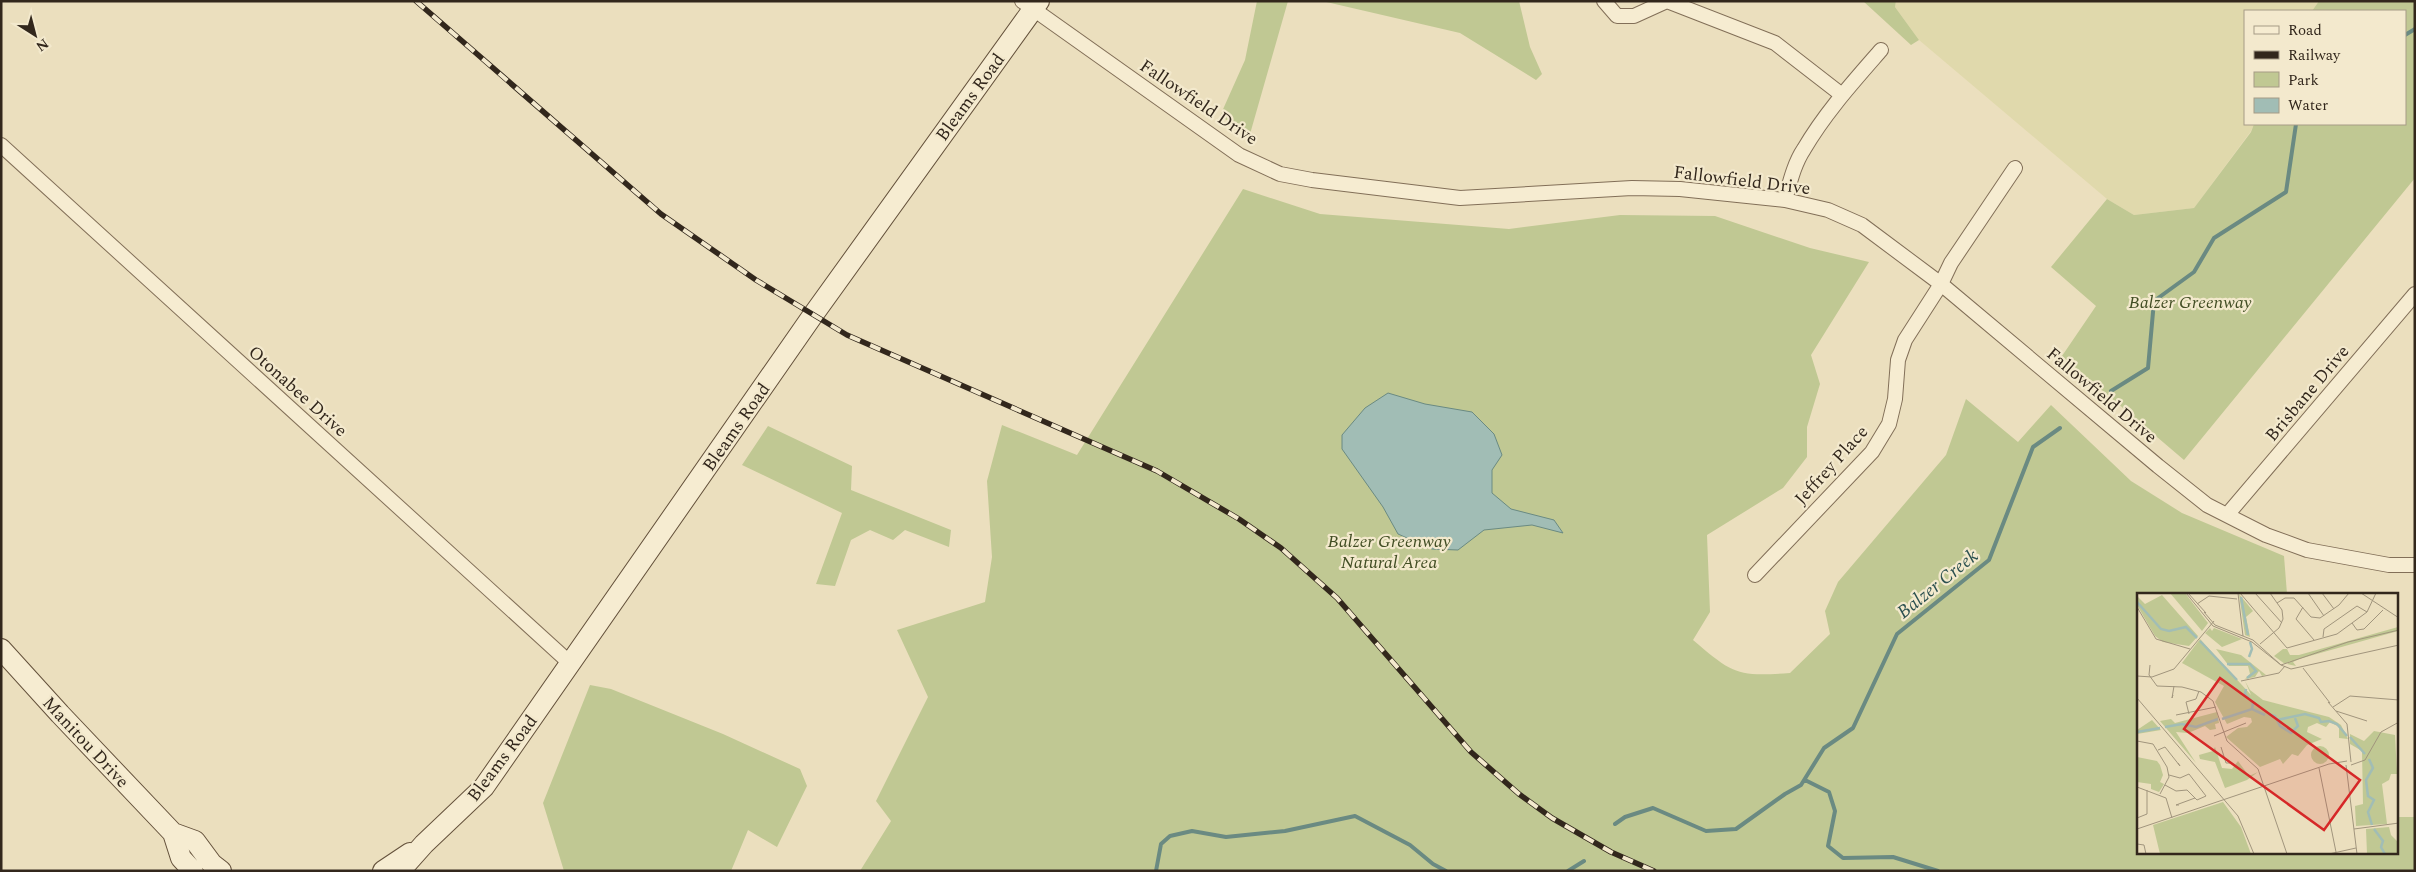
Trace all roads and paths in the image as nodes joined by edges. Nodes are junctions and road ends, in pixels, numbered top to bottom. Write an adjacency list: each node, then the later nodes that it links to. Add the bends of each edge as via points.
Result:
1 (1604, 1): 4 (street, via 1618,16 1634,16 1667,1 1775,42)
2 (1031, 4): 7 (street, Fallowfield Drive, via 1238,155 1280,174 1460,198 1632,188); 14 (main road, Bleams Road)
3 (1880, 50): 4 (street)
4 (1842, 95): 7 (street, via 1804,148)
5 (1, 145): 14 (street, Otonabee Drive)
6 (2016, 168): 8 (street, Jeffrey Place, via 1951,263)
7 (1785, 200): 8 (street, Fallowfield Drive, via 1828,210 1862,225)
8 (1941, 284): 10 (street, Fallowfield Drive, via 2158,466); 12 (street, Jeffrey Place, via 1905,340 1897,369 1894,409 1883,437)
9 (2415, 294): 10 (street, Brisbane Drive)
10 (2227, 515): 11 (street, Fallowfield Drive, via 2266,535 2307,550 2390,565)
11 (2415, 565)
12 (1755, 575)
13 (1, 649): 15 (main road, Manitou Drive)
14 (571, 664): 16 (main road, Bleams Road, via 484,787)
15 (173, 833): 17 (main road, Manitou Drive, via 181,858); 18 (main road, Manitou Drive, via 195,841)
16 (424, 844): 19 (main road, Bleams Road); 20 (main road, Bleams Road)
17 (193, 871)
18 (221, 871)
19 (383, 871)
20 (400, 871)

